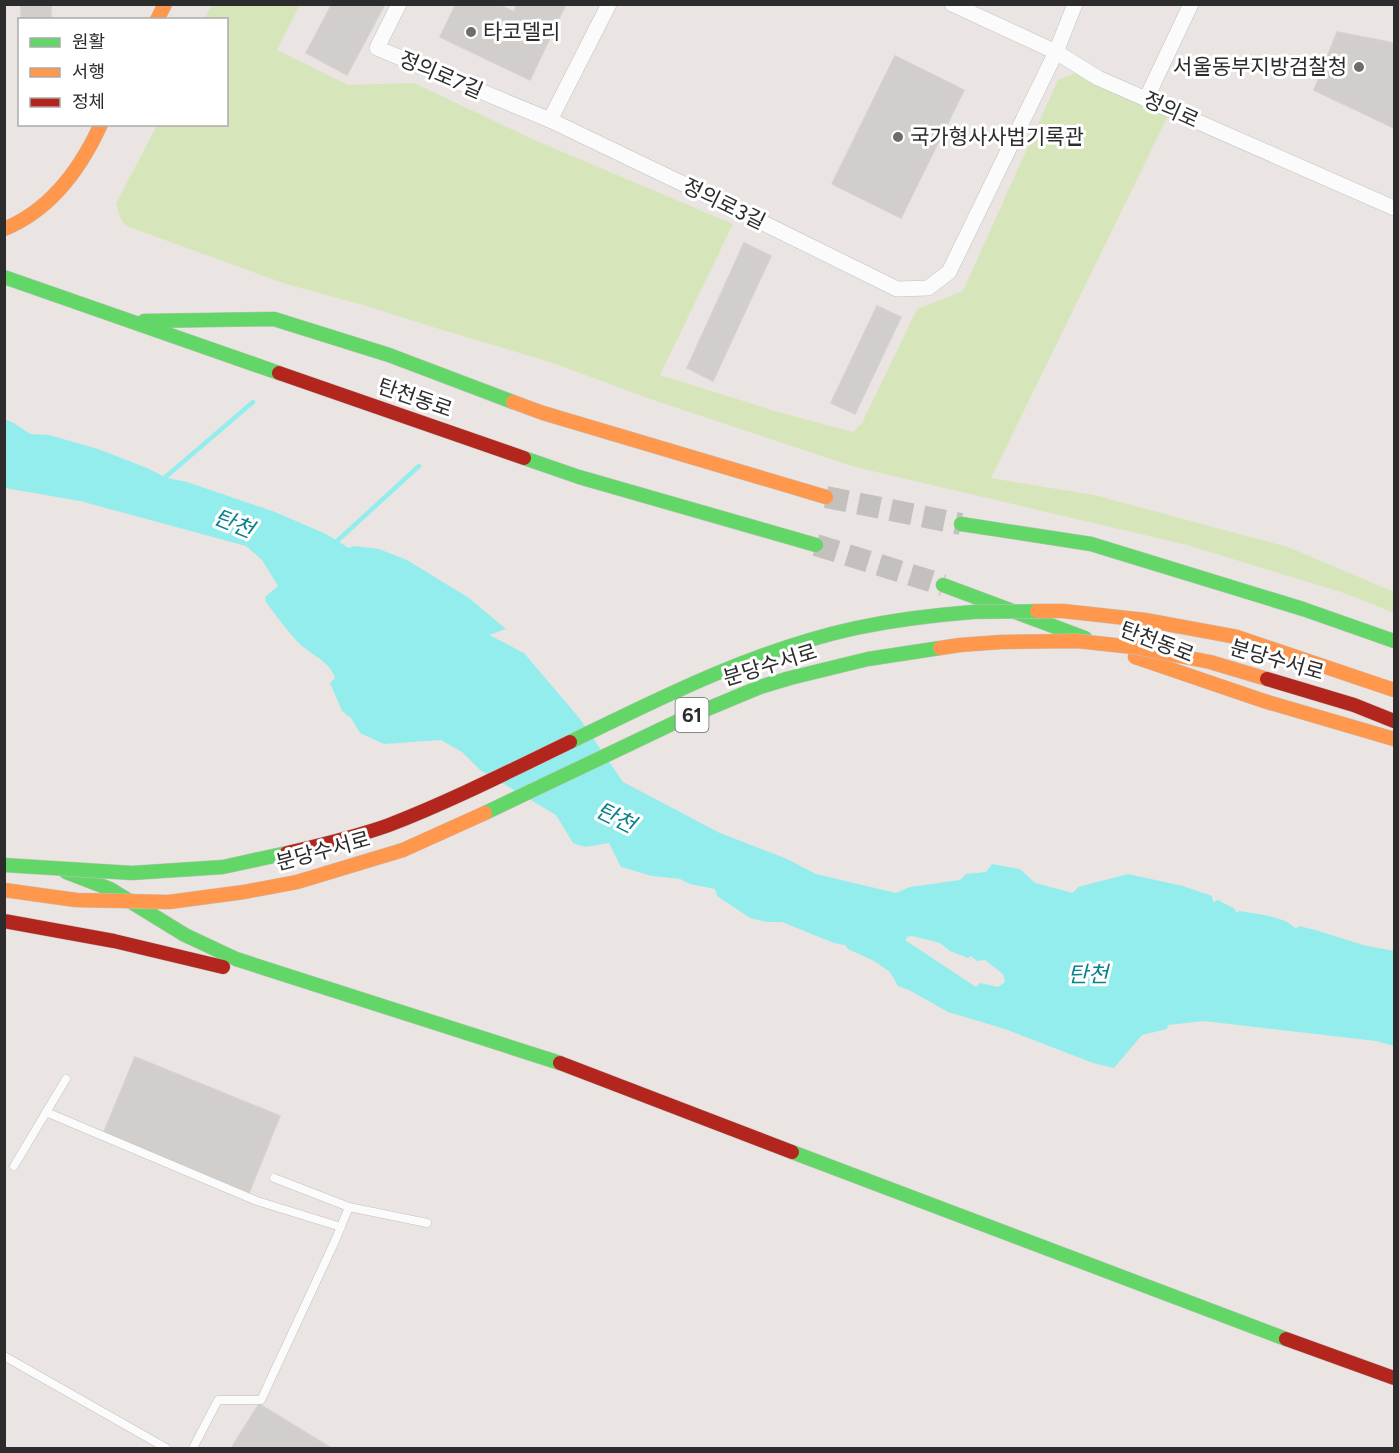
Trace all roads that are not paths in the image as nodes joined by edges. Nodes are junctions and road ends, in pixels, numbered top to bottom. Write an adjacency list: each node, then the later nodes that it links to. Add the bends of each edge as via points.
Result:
1 (165, 4): 7 (main road)
2 (399, 4): 10 (street, 정의로7길, via 377,48)
3 (609, 4): 10 (street)
4 (952, 4): 8 (street, 정의로)
5 (1076, 4): 8 (street)
6 (1191, 4): 9 (street)
7 (158, 18)
8 (1056, 52): 9 (street, 정의로, via 1098,78); 10 (street, 정의로3길, via 950,272 928,288 897,289)
9 (1146, 99): 12 (street, 정의로)
10 (550, 120)
11 (100, 126): 13 (main road, via 81,163 50,200 16,225)
12 (1395, 208)
13 (4, 229)
14 (4, 277): 15 (main road, 탄천동로)
15 (127, 321): 16 (main road, via 274,319 389,355 543,413); 18 (main road, 탄천동로, via 579,477)
16 (826, 497)
17 (961, 524): 20 (main road, via 1091,544)
18 (816, 545)
19 (943, 585): 23 (main road, 탄천동로, via 1207,684)
20 (1395, 641)
21 (1395, 690): 25 (main road, 분당수서로 / 61, bridge, via 1237,637 1145,620 1052,611 974,612 895,621 822,637 723,670 472,790 345,839 223,867 132,873)
22 (1395, 721): 26 (main road, 분당수서로 / 61, bridge, via 1210,662 1132,647 1077,641 960,645 868,659 760,687 676,722 403,850 297,882 169,902 76,900)
23 (1395, 739)
24 (4, 852): 30 (main road, via 110,889 236,959 575,1068)
25 (4, 865)
26 (4, 890)
27 (4, 921): 30 (main road, via 194,959 273,982 512,1058 762,1147)
28 (66, 1078): 29 (lane)
29 (46, 1112): 31 (lane); 35 (lane, via 257,1200)
30 (792, 1152): 37 (main road)
31 (14, 1166)
32 (274, 1178): 33 (lane)
33 (349, 1207): 34 (lane); 35 (lane)
34 (427, 1223)
35 (341, 1227): 39 (lane, via 261,1400 218,1400)
36 (4, 1356): 38 (lane)
37 (1395, 1378)
38 (166, 1449)
39 (194, 1449)

